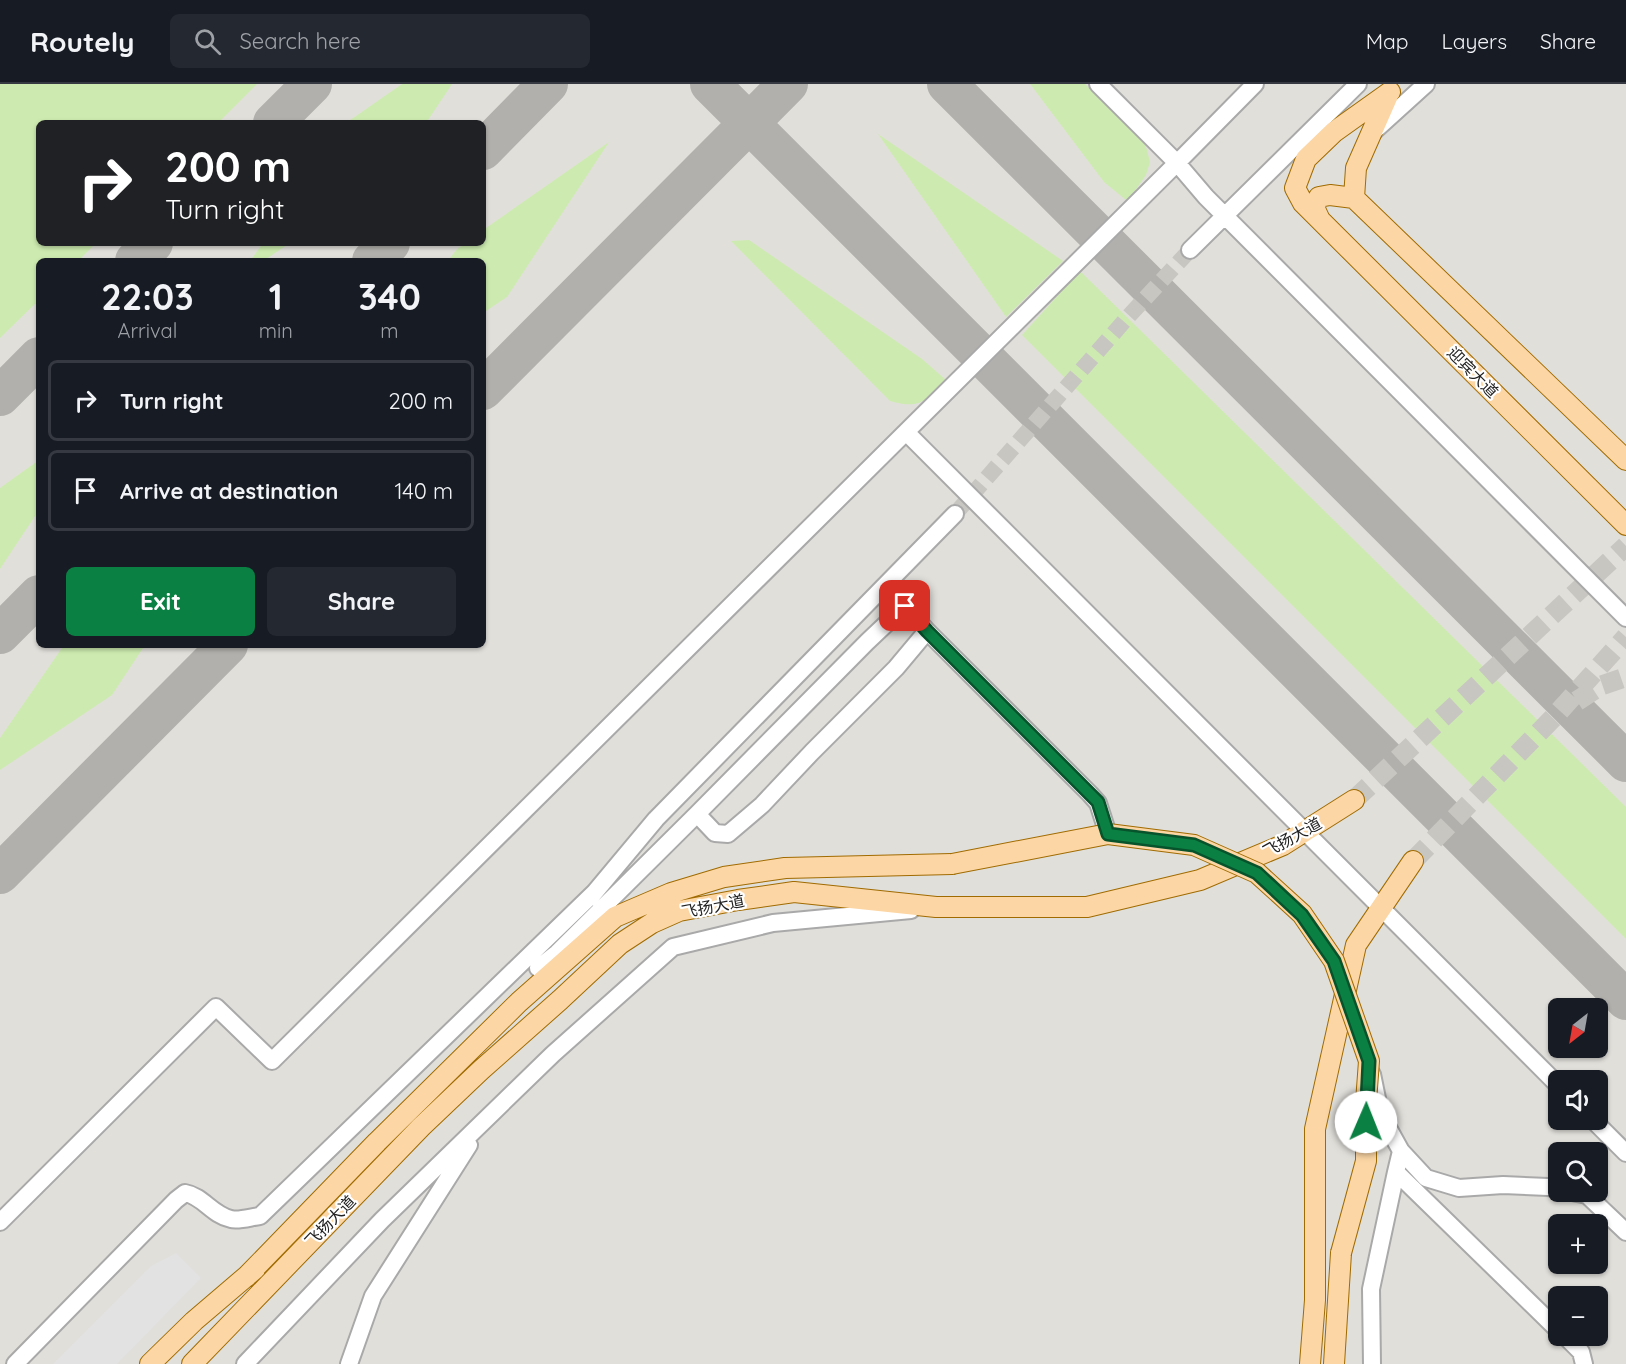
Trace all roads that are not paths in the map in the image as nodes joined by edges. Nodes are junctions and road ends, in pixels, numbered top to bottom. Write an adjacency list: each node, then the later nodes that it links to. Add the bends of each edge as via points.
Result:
1 (1098, 84): 7 (street)
2 (1255, 84): 7 (street)
3 (1359, 84): 10 (street)
4 (1425, 84): 6 (street)
5 (1393, 88): 6 (main road); 9 (main road, 迎宾大道, via 1334,132 1306,159 1295,188)
6 (1371, 135): 8 (main road, via 1356,168)
7 (1177, 163): 11 (street); 15 (street, via 1206,197)
8 (1354, 198): 9 (main road, via 1319,197 1314,207); 12 (main road)
9 (1320, 220): 14 (main road, 迎宾大道)
10 (1190, 250)
11 (906, 432): 26 (street); 35 (street, via 272,1062 216,1007)
12 (1626, 458)
13 (955, 514): 21 (street, via 656,819)
14 (1626, 525)
15 (1626, 618)
16 (927, 631): 18 (street, via 762,805 728,834 715,833); 18 (street, via 905,606); 19 (street, via 1098,802)
17 (1354, 800): 22 (main road, 飞扬大道, via 1283,845 1200,880 1088,907)
18 (697, 814): 23 (street)
19 (1108, 834): 24 (main road, bridge, via 952,864 785,868 724,877 671,893 615,917); 25 (main road, bridge, via 1194,845 1257,873 1302,915 1334,961)
20 (1413, 861): 45 (main road, via 1356,945 1315,1129 1315,1300)
21 (596, 891): 23 (street); 40 (street, via 260,1216 232,1220 185,1193)
22 (936, 908): 27 (street, via 773,923 672,947); 28 (main road, 飞扬大道, via 794,892 679,911 620,944)
23 (538, 968): 24 (street)
24 (502, 1019): 37 (main road)
25 (1369, 1061): 30 (street, bridge, via 1380,1113); 46 (main road, bridge, via 1366,1161 1341,1253)
26 (1548, 1075)
27 (484, 1121): 43 (street, via 382,1220); 44 (street, via 373,1296)
28 (421, 1127): 37 (main road); 42 (main road, 飞扬大道)
29 (1603, 1130): 31 (street)
30 (1401, 1151): 32 (street); 33 (street, via 1426,1178 1459,1188)
31 (1626, 1153)
32 (1396, 1172): 38 (street); 47 (street, via 1371,1289)
33 (1548, 1187)
34 (1594, 1202): 36 (street)
35 (0, 1222)
36 (1626, 1232)
37 (246, 1277): 41 (main road)
38 (1548, 1320)
39 (1575, 1346): 48 (street)
40 (15, 1364)
41 (150, 1364)
42 (192, 1364)
43 (245, 1364)
44 (349, 1364)
45 (1310, 1364)
46 (1334, 1364)
47 (1372, 1364)
48 (1584, 1364)

